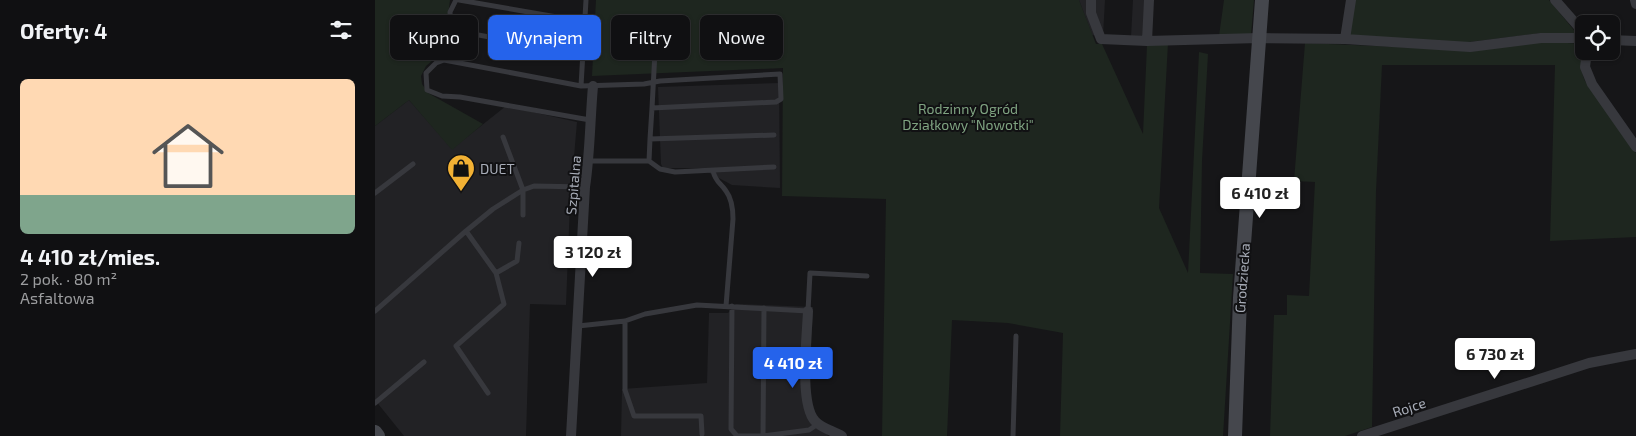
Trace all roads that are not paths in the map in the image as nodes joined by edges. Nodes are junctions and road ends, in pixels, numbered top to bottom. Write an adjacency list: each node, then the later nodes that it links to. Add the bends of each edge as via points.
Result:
1 (457, 0): 10 (lane); 11 (lane)
2 (586, 0): 12 (lane)
3 (1091, 0): 17 (street, via 1091,13 1101,39)
4 (1149, 0): 17 (street)
5 (1262, 0): 14 (street, Grodziecka)
6 (1351, 0): 16 (street)
7 (1555, 0): 13 (street)
8 (1635, 0): 9 (street)
9 (1636, 4)
10 (450, 15)
11 (545, 15)
12 (586, 15)
13 (1575, 23)
14 (1259, 38): 16 (street); 17 (street); 65 (street, Grodziecka, via 1240,298)
15 (1575, 38): 16 (street, via 1541,38 1470,47)
16 (1345, 39)
17 (1147, 40)
18 (1620, 41): 19 (street)
19 (1636, 42)
20 (444, 60): 25 (lane); 28 (lane, via 426,73 427,90 442,96)
21 (582, 60): 25 (lane)
22 (654, 60): 24 (lane)
23 (1586, 60): 32 (street, via 1592,84)
24 (652, 83): 26 (lane); 27 (lane); 27 (lane, via 780,74 781,99 777,102)
25 (581, 86): 26 (lane)
26 (593, 86): 28 (street, Szpitalna)
27 (652, 108): 31 (lane)
28 (590, 120): 33 (street, Szpitalna)
29 (774, 135): 31 (lane)
30 (503, 137): 39 (lane)
31 (650, 139): 34 (lane)
32 (1636, 147)
33 (589, 161): 34 (lane); 38 (street, Szpitalna)
34 (649, 161): 37 (lane, via 660,169 675,172)
35 (413, 164): 40 (lane)
36 (774, 167): 37 (lane)
37 (713, 171): 46 (lane, via 715,181 727,191 732,205)
38 (585, 187): 39 (lane, via 534,186); 51 (street, Szpitalna)
39 (523, 190): 41 (lane); 42 (lane)
40 (375, 193)
41 (523, 215)
42 (466, 231): 44 (lane); 48 (lane)
43 (519, 244): 44 (lane, via 517,261)
44 (496, 273): 55 (lane, via 504,304 456,346)
45 (867, 276): 49 (lane, via 811,273)
46 (729, 306): 47 (lane); 50 (lane, via 697,304); 62 (lane, via 731,429 737,436)
47 (764, 308): 49 (lane); 62 (lane)
48 (375, 311)
49 (808, 312): 57 (street, via 805,398)
50 (625, 321): 51 (lane); 59 (lane, via 625,390 634,416 701,416)
51 (578, 326): 61 (street, Szpitalna)
52 (1016, 336): 64 (lane)
53 (1636, 354): 66 (street, Rojce, via 1589,363)
54 (424, 362): 56 (lane)
55 (488, 393)
56 (375, 403)
57 (817, 424): 62 (lane, via 809,430); 63 (street)
58 (375, 432): 60 (street)
59 (702, 434)
60 (378, 436)
61 (571, 436)
62 (763, 436)
63 (842, 436)
64 (1013, 436)
65 (1235, 436)
66 (1362, 436)

